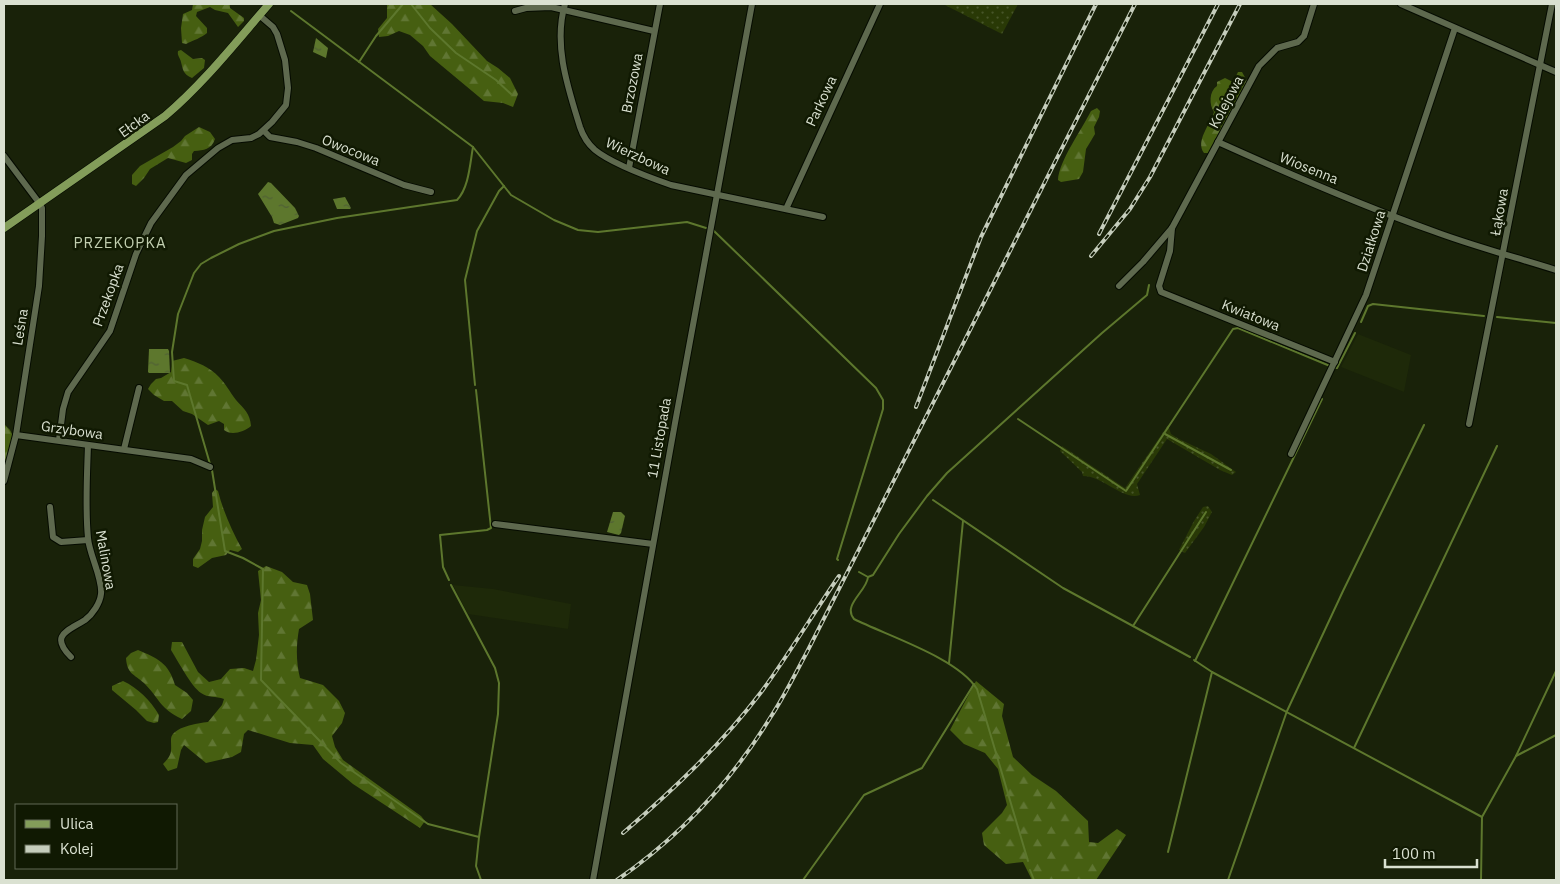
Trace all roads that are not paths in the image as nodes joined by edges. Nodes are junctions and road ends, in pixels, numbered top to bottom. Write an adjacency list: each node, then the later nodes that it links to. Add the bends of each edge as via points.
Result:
1 (269, 4): 10 (main road, Ełcka)
2 (660, 4): 12 (street, Brzozowa)
3 (752, 4): 20 (street, 11 Listopada)
4 (880, 4): 22 (street, Parkowa)
5 (1314, 4): 16 (street, Kolejowa, via 1304,36 1298,42 1277,48 1259,66)
6 (1400, 4): 11 (street)
7 (1552, 4): 13 (street, Łąkowa)
8 (564, 6): 9 (street); 12 (street); 18 (street, Wierzbowa, via 560,44 582,133 596,151)
9 (515, 11)
10 (260, 15): 15 (street, Przekopka, via 277,34 288,77 286,105); 21 (main road, Ełcka, via 174,109)
11 (1455, 28): 13 (street); 23 (street, Działkowa)
12 (654, 31): 18 (street, Brzozowa)
13 (1539, 64): 14 (street); 27 (street, Łąkowa)
14 (1556, 72)
15 (264, 131): 19 (street, Owocowa, via 270,137 316,148 404,185); 35 (street, Przekopka, via 251,138 232,140 218,148 186,175 151,223 136,254 110,331 68,392)
16 (1218, 142): 23 (street, Wiosenna); 26 (street, Kolejowa)
17 (4, 156): 21 (street)
18 (629, 168): 20 (street, Wierzbowa, via 671,185)
19 (430, 192)
20 (716, 195): 22 (street, Wierzbowa); 44 (street, 11 Listopada)
21 (40, 204): 25 (main road, Ełcka); 34 (street, Leśna, via 39,286)
22 (786, 209): 24 (street, Wierzbowa)
23 (1392, 216): 27 (street, Wiosenna); 31 (street, Działkowa, via 1366,295)
24 (823, 217)
25 (4, 228)
26 (1172, 228): 29 (street, Kolejowa); 30 (street, Kolejowa, via 1170,251)
27 (1504, 253): 28 (street, Wiosenna); 33 (street, Łąkowa)
28 (1556, 270)
29 (1119, 286)
30 (1159, 289): 31 (street, Kwiatowa)
31 (1335, 362): 38 (street, Działkowa)
32 (139, 388): 37 (street)
33 (1469, 424)
34 (16, 435): 35 (street, Grzybowa); 40 (street, Leśna)
35 (59, 440): 36 (street, Grzybowa)
36 (88, 445): 37 (street, Grzybowa); 43 (street, Malinowa)
37 (124, 450): 39 (street, Grzybowa, via 191,459)
38 (1291, 454)
39 (210, 466)
40 (4, 481)
41 (50, 507): 43 (street, via 53,538 61,542)
42 (495, 524): 44 (street)
43 (88, 540): 45 (street, Malinowa, via 101,596 92,613 62,635 61,646)
44 (653, 544): 46 (street, 11 Listopada)
45 (71, 657)
46 (594, 878)

